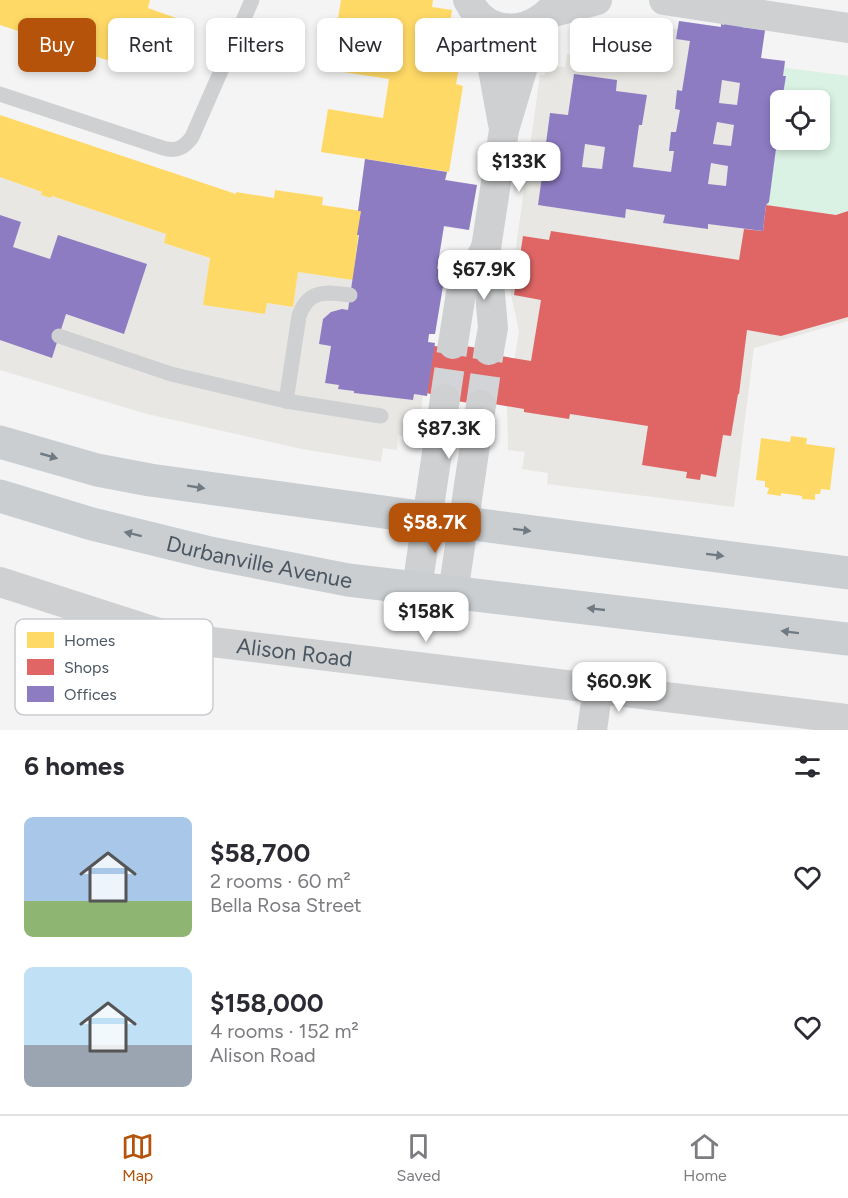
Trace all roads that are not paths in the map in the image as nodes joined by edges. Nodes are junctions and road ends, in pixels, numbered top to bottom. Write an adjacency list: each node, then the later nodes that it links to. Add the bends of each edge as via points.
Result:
1 (252, 0): 7 (lane, via 192,137 179,149 164,148)
2 (597, 0): 5 (street)
3 (664, 0): 6 (street)
4 (476, 10): 5 (street, via 501,27 519,29); 8 (street)
5 (548, 12): 8 (street)
6 (848, 28)
7 (0, 94)
8 (504, 130): 9 (street)
9 (486, 248): 12 (street, via 448,311); 13 (street, via 493,328)
10 (350, 296): 15 (lane, via 322,292 303,305)
11 (59, 336): 15 (lane, via 171,374)
12 (453, 344)
13 (489, 350)
14 (445, 399): 20 (street)
15 (286, 401): 17 (lane)
16 (482, 405): 21 (street)
17 (381, 416)
18 (0, 442): 20 (main road, one-way to 20, via 97,470)
19 (0, 496): 24 (main road, Durbanville Avenue, one-way to 19, via 348,580 210,554)
20 (427, 518): 21 (main road); 24 (street)
21 (464, 523): 22 (main road, one-way to 22); 25 (street)
22 (848, 573)
23 (0, 582): 26 (street, Alison Road)
24 (417, 588): 25 (main road, Durbanville Avenue)
25 (453, 593): 27 (main road, Durbanville Avenue, one-way to 25)
26 (115, 619)
27 (848, 639)
28 (213, 642): 29 (street, Alison Road)
29 (598, 688): 30 (street, Alison Road); 31 (street)
30 (848, 719)
31 (592, 730)

